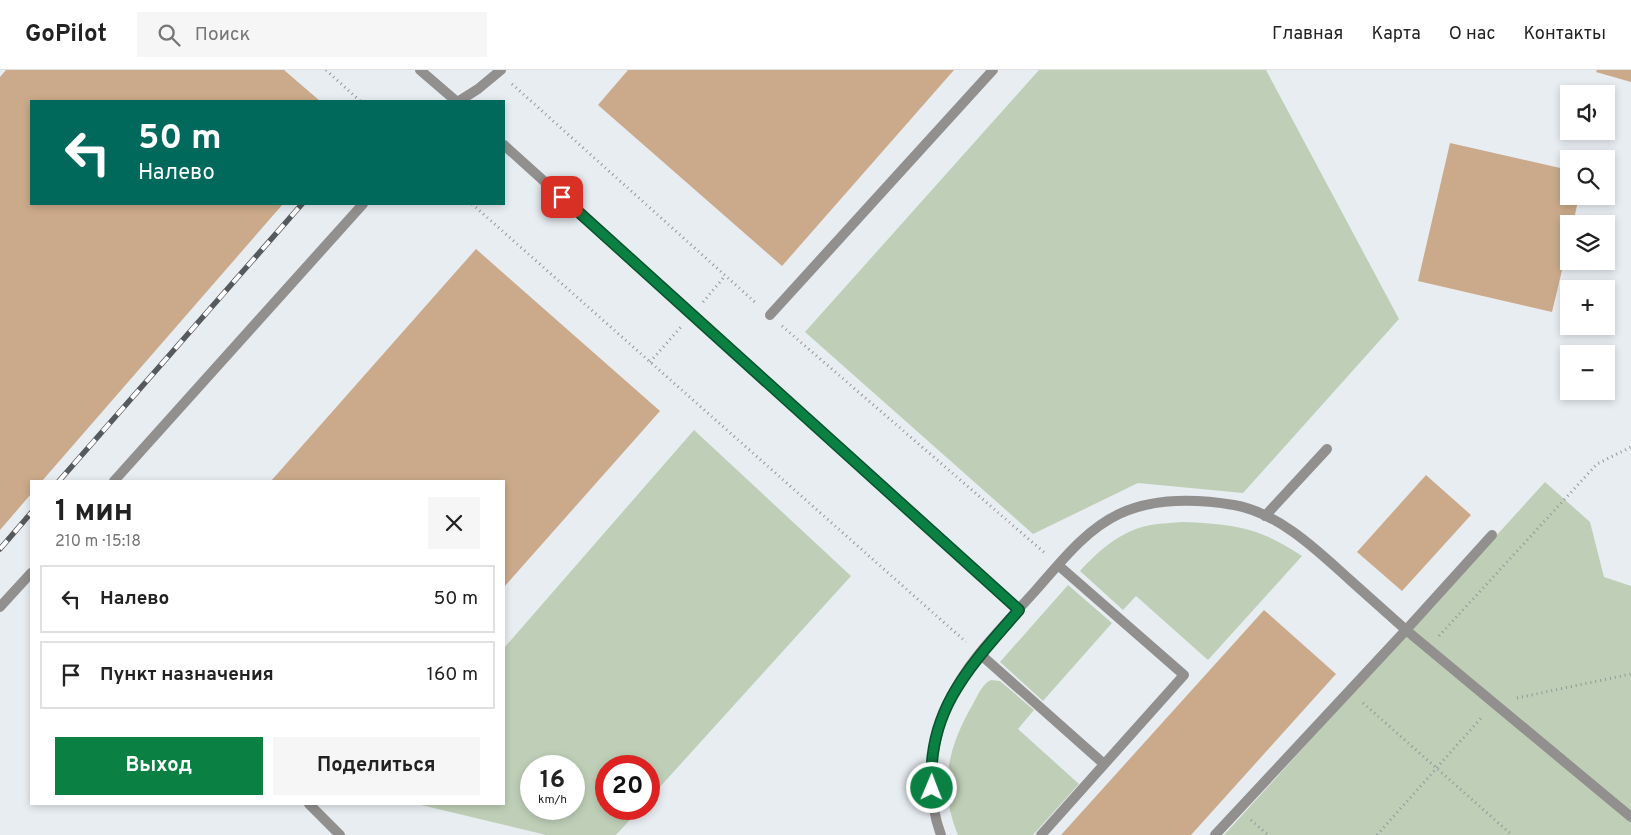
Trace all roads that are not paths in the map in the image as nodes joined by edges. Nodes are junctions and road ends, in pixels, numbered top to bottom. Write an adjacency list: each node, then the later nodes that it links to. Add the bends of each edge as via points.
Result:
1 (420, 70): 4 (lane)
2 (501, 70): 5 (lane)
3 (993, 70): 8 (lane)
4 (457, 100)
5 (460, 100)
6 (505, 145): 16 (lane)
7 (362, 205): 10 (lane)
8 (770, 315)
9 (1327, 449): 11 (lane)
10 (115, 480)
11 (1265, 516): 13 (lane, via 1235,506 1204,503 1174,501 1143,506 1118,515 1090,533); 17 (lane, via 1319,552)
12 (1492, 535): 17 (lane)
13 (1058, 565): 16 (lane); 19 (lane, via 1184,675)
14 (30, 574): 15 (lane)
15 (0, 607)
16 (1019, 610): 18 (lane)
17 (1406, 630): 21 (lane); 25 (lane)
18 (980, 654): 19 (lane); 23 (lane, via 948,703 936,737 931,773 933,803)
19 (1104, 764): 24 (lane)
20 (309, 805): 22 (lane)
21 (1631, 817)
22 (340, 835)
23 (941, 835)
24 (1041, 835)
25 (1215, 835)

